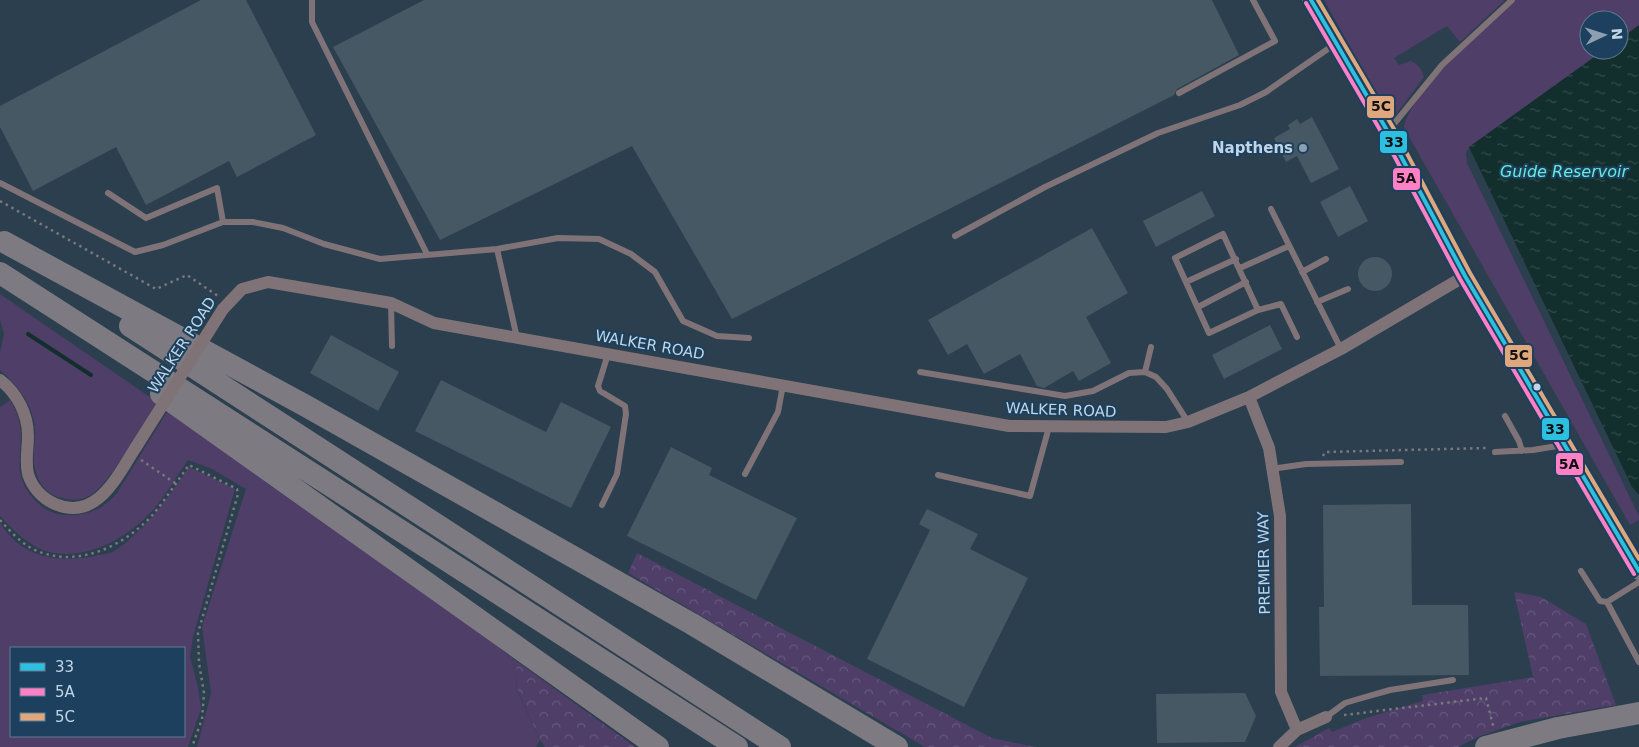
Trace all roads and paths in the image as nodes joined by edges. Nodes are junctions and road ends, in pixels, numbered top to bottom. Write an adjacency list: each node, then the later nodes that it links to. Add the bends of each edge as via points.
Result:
1 (312, 0): 17 (lane, via 312,22)
2 (1253, 0): 6 (lane, via 1274,41)
3 (1311, 0): 5 (main road)
4 (1512, 0): 7 (lane, via 1442,66)
5 (1336, 44): 7 (main road); 13 (lane, via 1266,92 1240,105 1158,133 1045,187)
6 (1180, 93)
7 (1388, 132): 23 (main road)
8 (0, 183): 12 (lane, via 135,252)
9 (108, 193): 12 (lane, via 146,218 217,188)
10 (0, 201): 29 (path, via 156,289 187,275)
11 (1272, 209): 15 (lane)
12 (223, 222): 17 (lane, via 253,222 283,228 324,244 380,259)
13 (955, 236)
14 (2, 240): 73 (highway); 74 (highway, via 306,406 692,624)
15 (1289, 246): 20 (lane); 21 (lane)
16 (498, 249): 17 (lane); 33 (lane); 34 (lane, via 558,238 599,239 631,254 654,272 683,321 717,336)
17 (427, 254)
18 (1236, 259): 20 (lane); 24 (lane); 24 (lane, via 1223,234 1175,258)
19 (1326, 259): 21 (lane)
20 (1240, 268): 25 (lane)
21 (1302, 272): 27 (lane)
22 (0, 274): 71 (highway, via 44,312); 72 (highway)
23 (1465, 276): 37 (street, WALKER ROAD); 47 (main road)
24 (1186, 282): 30 (lane)
25 (1246, 282): 30 (lane); 31 (lane)
26 (1348, 289): 27 (lane)
27 (1317, 302): 37 (lane)
28 (391, 304): 29 (street, WALKER ROAD, via 268,282 242,289); 33 (street, WALKER ROAD, via 434,323); 35 (lane)
29 (225, 306): 48 (street, WALKER ROAD, bridge)
30 (1198, 307): 31 (lane, via 1209,334)
31 (1258, 310): 32 (lane, via 1281,304)
32 (1297, 337)
33 (517, 338): 38 (street, WALKER ROAD)
34 (748, 338)
35 (392, 346)
36 (1151, 347): 40 (lane)
37 (1341, 349): 43 (street, WALKER ROAD)
38 (608, 354): 42 (street, WALKER ROAD); 57 (lane, via 598,386 600,391 624,406 626,414 617,474)
39 (920, 372): 40 (lane, via 1065,396 1094,391 1129,373)
40 (1146, 372): 45 (lane, via 1156,377 1167,390)
41 (0, 380): 48 (street, WALKER ROAD, via 18,400 24,414 28,437 26,461 31,482 43,497 52,502 78,508 99,500)
42 (783, 385): 46 (street, WALKER ROAD, via 1009,426); 54 (lane, via 778,412)
43 (1249, 397): 45 (street, WALKER ROAD); 53 (street, PREMIER WAY, via 1269,448)
44 (1505, 416): 49 (lane)
45 (1188, 422): 46 (street, WALKER ROAD, via 1147,428)
46 (1049, 427): 55 (lane, via 1030,496)
47 (1564, 444): 49 (lane); 60 (main road)
48 (133, 451): 56 (path)
49 (1522, 451): 50 (lane)
50 (1495, 452): 52 (path, via 1491,448 1325,452)
51 (1401, 462): 52 (lane)
52 (1320, 464): 53 (lane)
53 (1271, 469): 68 (street, PREMIER WAY, via 1280,516 1282,692)
54 (745, 474)
55 (938, 476)
56 (176, 483): 58 (path, via 155,511 123,540 113,547 71,558 29,547); 70 (path, via 189,465 235,487 238,494 198,633 204,693 202,719)
57 (602, 505)
58 (0, 520)
59 (1581, 571): 62 (lane, via 1600,601)
60 (1639, 571)
61 (1639, 582): 62 (lane)
62 (1606, 602): 63 (lane)
63 (1639, 662)
64 (1453, 680): 66 (lane, via 1390,690 1344,703)
65 (1639, 714): 69 (highway, via 1558,728)
66 (1326, 717): 68 (street); 69 (path, via 1486,698)
67 (1639, 726): 69 (highway)
68 (1298, 730): 75 (street)
69 (1500, 745)
70 (192, 747)
71 (658, 747)
72 (737, 747)
73 (780, 747)
74 (897, 747)
75 (1279, 747)

